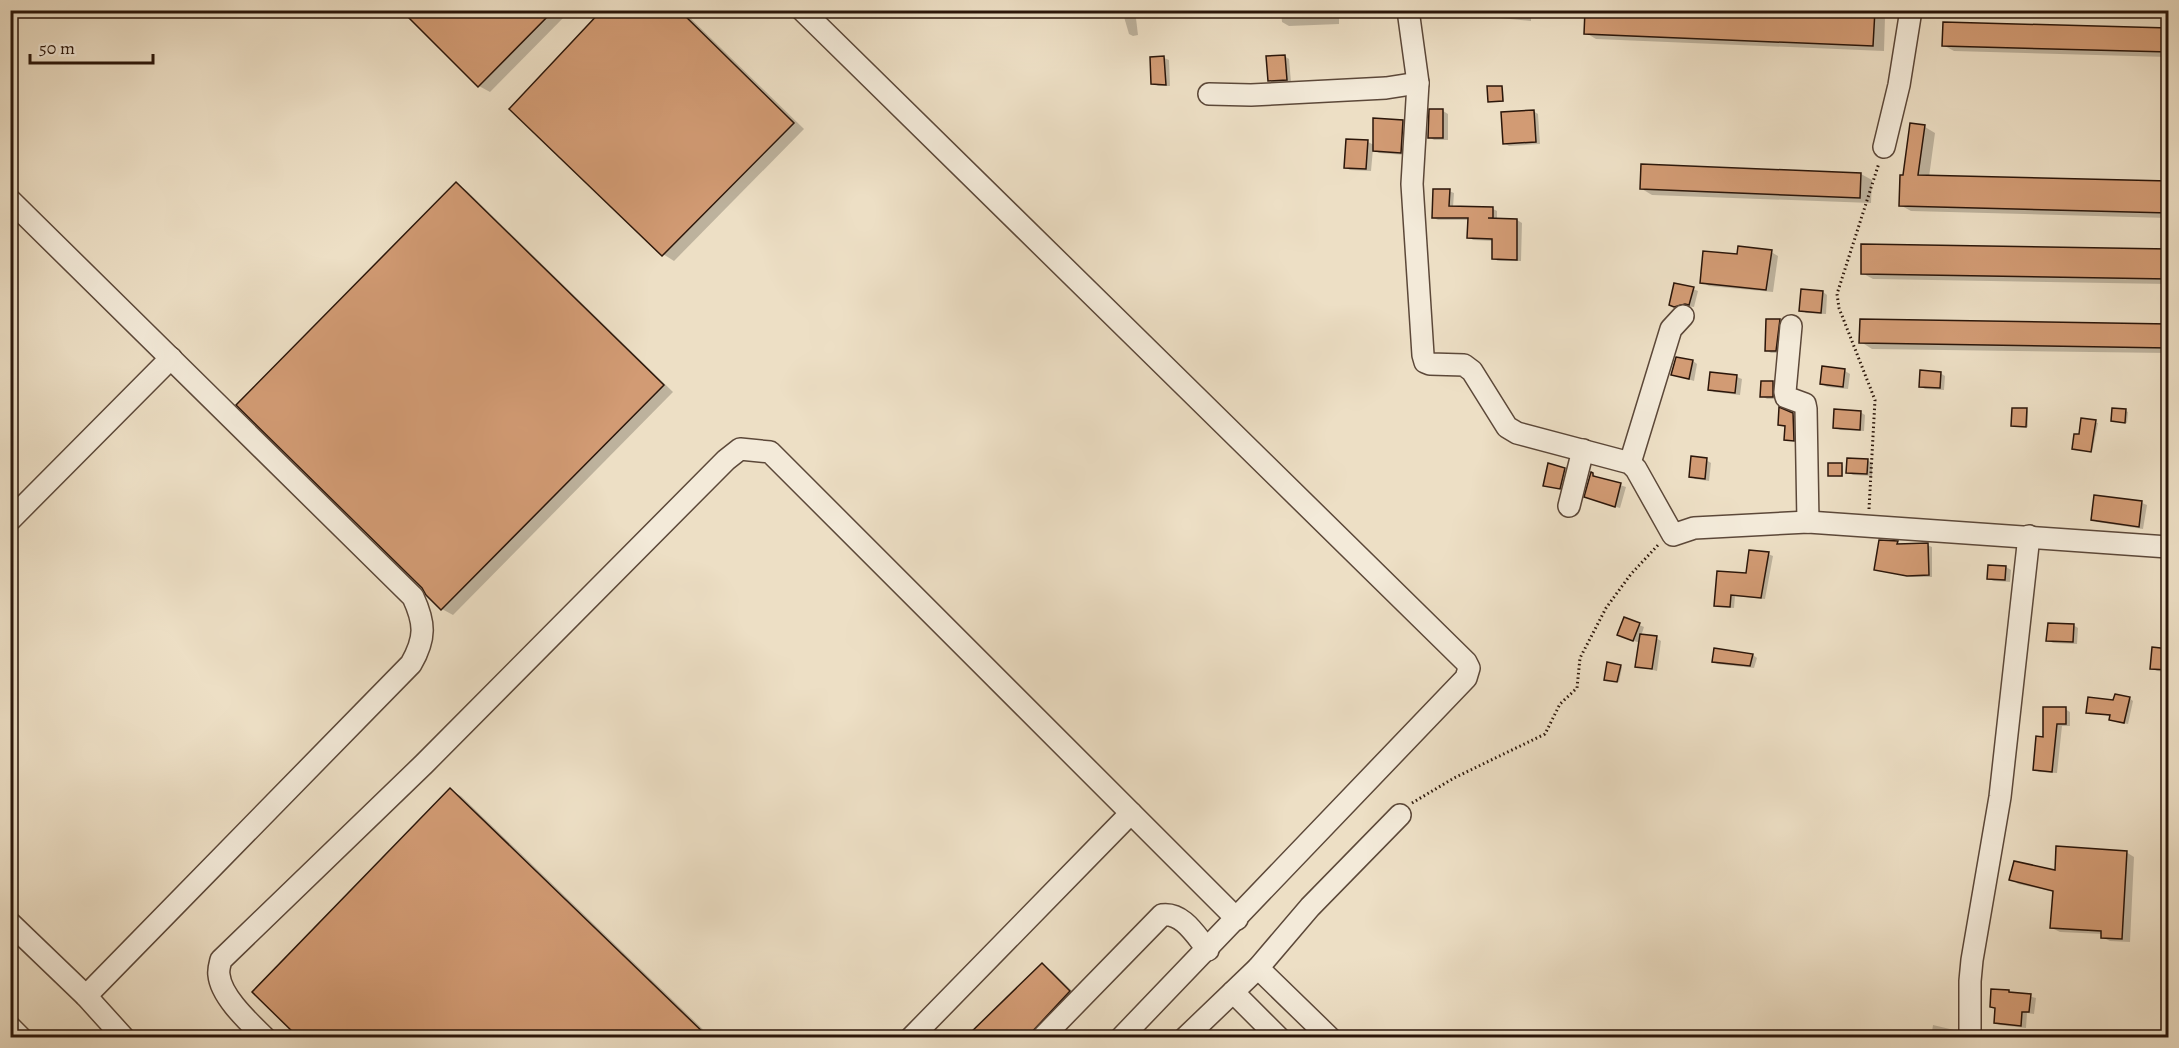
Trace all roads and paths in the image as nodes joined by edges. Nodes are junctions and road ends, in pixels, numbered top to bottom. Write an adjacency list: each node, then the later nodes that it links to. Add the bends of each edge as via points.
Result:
1 (801, 10): 22 (street, via 1469,668 1466,678)
2 (1408, 10): 4 (street)
3 (1911, 10): 6 (street)
4 (1418, 83): 5 (street, via 1386,88); 11 (street, via 1412,184 1425,362 1464,365 1472,371 1507,427 1517,433)
5 (1209, 94)
6 (1884, 147): 16 (path, via 1837,294 1875,400)
7 (10, 200): 10 (street)
8 (1683, 316): 12 (street, via 1671,329)
9 (1791, 326): 15 (street, via 1785,392 1786,397 1805,404 1806,409)
10 (171, 358): 14 (street); 27 (street, via 413,597 423,633 411,664)
11 (1583, 450): 12 (street); 13 (street)
12 (1630, 463): 17 (street)
13 (1569, 506)
14 (10, 520)
15 (1808, 522): 16 (street); 17 (street, via 1694,528)
16 (1868, 526): 18 (street)
17 (1673, 535): 21 (path, via 1658,544 1606,608 1580,658 1577,688 1560,704 1545,734 1454,778)
18 (2029, 536): 19 (street); 30 (street, via 2000,797 1972,960)
19 (2169, 547)
20 (1131, 813): 22 (street); 32 (street, via 770,452 740,450 221,960 219,974 224,989); 33 (street)
21 (1400, 814): 25 (street, via 1310,907)
22 (1237, 919): 24 (street)
23 (10, 923): 27 (street)
24 (1208, 950): 34 (street, via 1179,917 1162,915); 35 (street)
25 (1258, 968): 26 (street); 38 (street)
26 (1233, 992): 36 (street); 37 (street)
27 (86, 996): 29 (street)
28 (10, 1027): 31 (street)
29 (124, 1037)
30 (1970, 1037): 39 (street)
31 (21, 1038)
32 (265, 1038)
33 (911, 1038)
34 (1042, 1038)
35 (1122, 1038)
36 (1185, 1038)
37 (1279, 1038)
38 (1330, 1038)
39 (1983, 1038)

